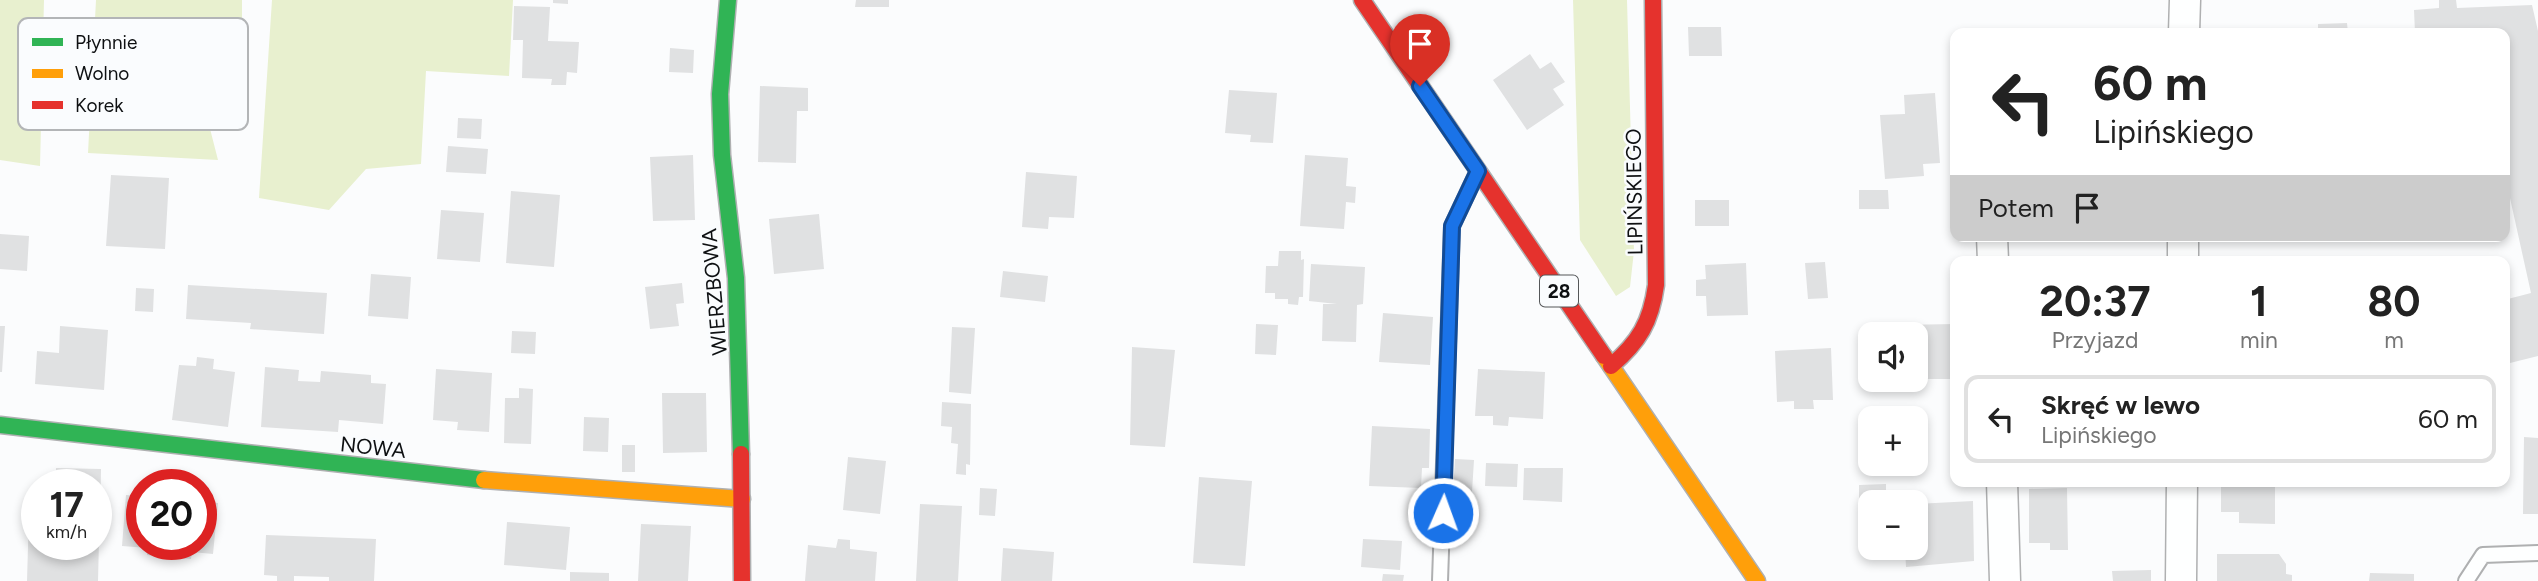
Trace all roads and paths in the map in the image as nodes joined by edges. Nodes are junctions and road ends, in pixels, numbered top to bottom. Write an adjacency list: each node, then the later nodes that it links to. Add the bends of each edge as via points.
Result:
1 (728, 0): 11 (street, WIERZBOWA, via 721,143 736,278)
2 (1362, 0): 6 (street, 28)
3 (1653, 0): 7 (street, LIPIŃSKIEGO, via 1653,315 1642,338)
4 (2185, 0): 5 (street)
5 (2184, 28)
6 (1478, 171): 7 (street, 28); 14 (lane, via 1452,226)
7 (1611, 366): 15 (street, 28)
8 (0, 425): 11 (street, NOWA, via 510,483)
9 (2002, 487): 16 (street)
10 (2182, 487): 17 (street)
11 (742, 499): 13 (street, WIERZBOWA)
12 (2538, 553): 18 (lane, via 2483,555)
13 (741, 581)
14 (1440, 581)
15 (1757, 581)
16 (2005, 581)
17 (2181, 581)
18 (2466, 581)

